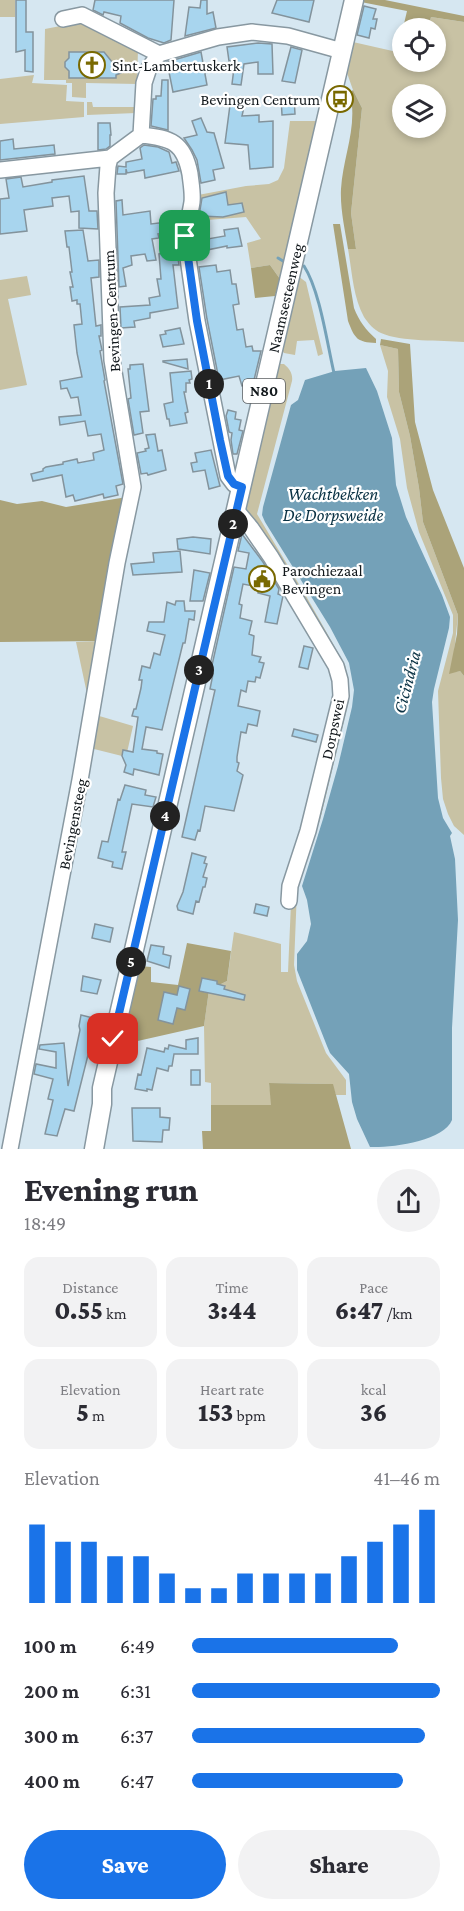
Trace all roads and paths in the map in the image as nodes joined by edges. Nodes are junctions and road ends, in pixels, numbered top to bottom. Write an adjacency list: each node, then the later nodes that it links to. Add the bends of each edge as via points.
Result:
1 (354, 0): 3 (main road, Naamsesteenweg / N80)
2 (71, 13): 4 (street)
3 (342, 51): 4 (street, via 288,36 252,32); 8 (main road, Naamsesteenweg / N80)
4 (159, 54): 5 (street, via 144,83)
5 (141, 135): 6 (street); 8 (street, via 172,140 187,161 193,199 185,236 197,321 228,476)
6 (110, 158): 7 (street); 9 (street, Bevingen-Centrum, via 106,193 112,360 133,480)
7 (0, 170)
8 (242, 487): 10 (main road, Naamsesteenweg / N80)
9 (131, 499): 13 (street, Bevingensteeg)
10 (236, 510): 11 (street, Dorpswei, via 271,557 336,666 340,680 341,696); 12 (main road, Naamsesteenweg / N80)
11 (289, 901)
12 (102, 1088): 14 (main road, Naamsesteenweg / N80, via 90,1116); 15 (main road, Naamsesteenweg / N80)
13 (10, 1149)
14 (83, 1149)
15 (93, 1149)

